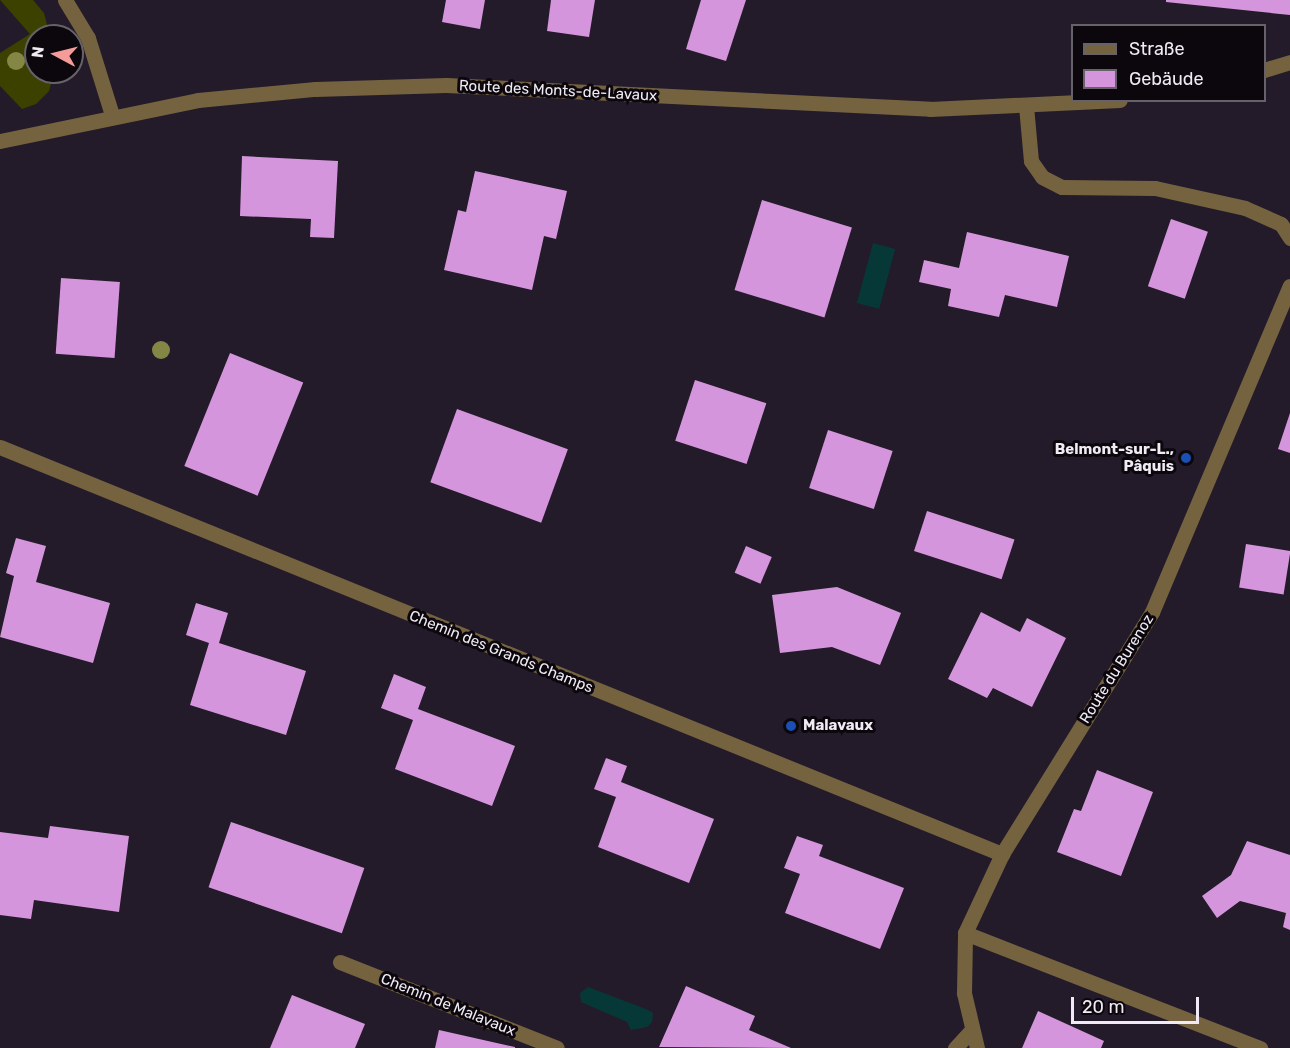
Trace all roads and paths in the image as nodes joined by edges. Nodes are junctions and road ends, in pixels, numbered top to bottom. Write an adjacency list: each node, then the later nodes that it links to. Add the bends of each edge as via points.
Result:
1 (65, 0): 6 (street, via 88,38)
2 (1290, 62): 3 (street)
3 (1266, 69)
4 (1089, 102): 5 (street, Route des Monts-de-Lavaux)
5 (1026, 106): 6 (street, Route des Monts-de-Lavaux, via 930,109 446,85 315,88 198,100); 8 (street, via 1031,161 1042,177 1062,187 1155,188 1245,208 1281,224)
6 (112, 115): 7 (street, Route des Monts-de-Lavaux)
7 (0, 141)
8 (1290, 238)
9 (1290, 286): 11 (street, Route du Burenoz, via 1152,612)
10 (0, 447): 11 (street, Chemin des Grands Champs)
11 (1002, 854): 12 (street, Route du Burenoz)
12 (965, 933): 14 (street, Route du Burenoz, via 964,993); 18 (street)
13 (340, 962): 15 (street, Chemin de Malavaux)
14 (971, 1031): 16 (street); 17 (street, Route du Burenoz)
15 (557, 1048)
16 (955, 1048)
17 (976, 1048)
18 (1260, 1048)

